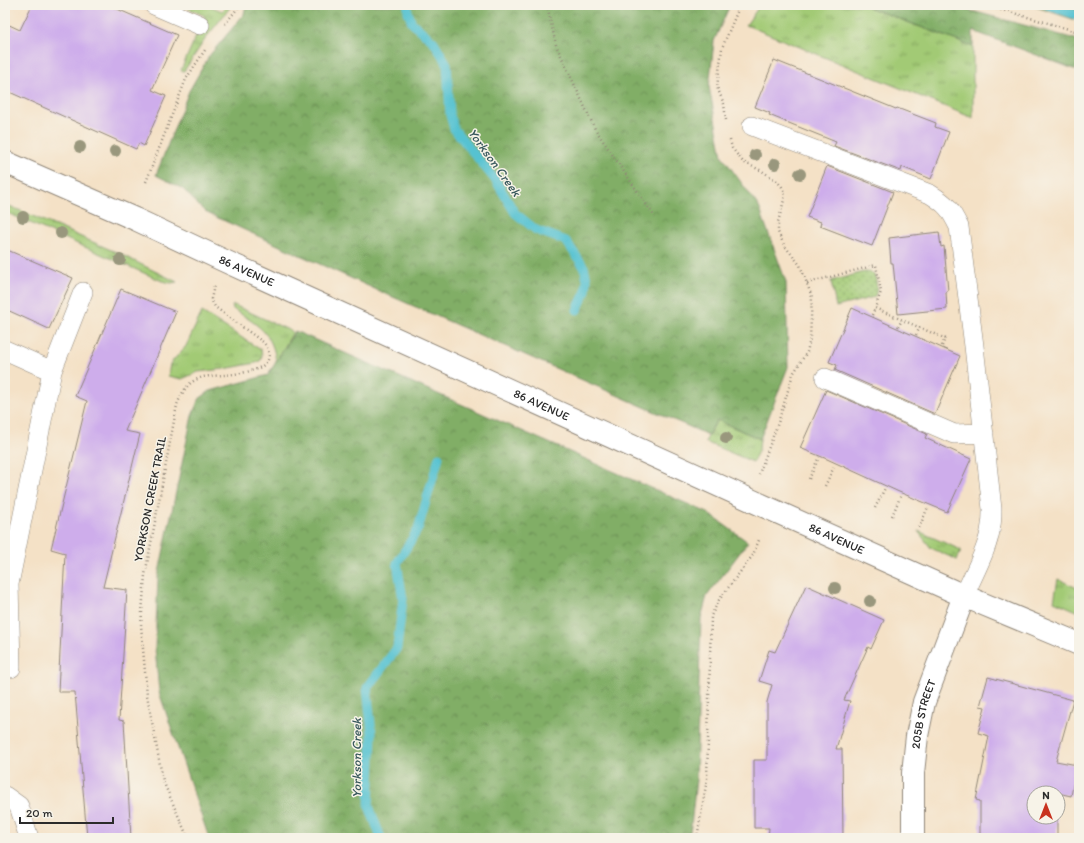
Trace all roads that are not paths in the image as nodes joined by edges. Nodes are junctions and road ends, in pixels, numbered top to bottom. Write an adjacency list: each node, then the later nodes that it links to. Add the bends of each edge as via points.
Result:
1 (154, 5): 2 (lane)
2 (200, 25)
3 (752, 126): 9 (lane, via 930,194 943,202 952,213 959,227)
4 (5, 162): 11 (street, 86 AVENUE, via 136,219)
5 (83, 292): 7 (lane)
6 (5, 350): 7 (lane)
7 (52, 372): 10 (lane)
8 (825, 378): 9 (lane, via 954,434)
9 (984, 433): 11 (lane, via 992,509 991,525 982,556)
10 (7, 584): 13 (lane)
11 (964, 596): 12 (street, 86 AVENUE); 16 (street, 205B STREET, via 924,702 913,774)
12 (1079, 644)
13 (11, 668)
14 (5, 796): 15 (lane, via 20,806)
15 (29, 838)
16 (913, 838)

